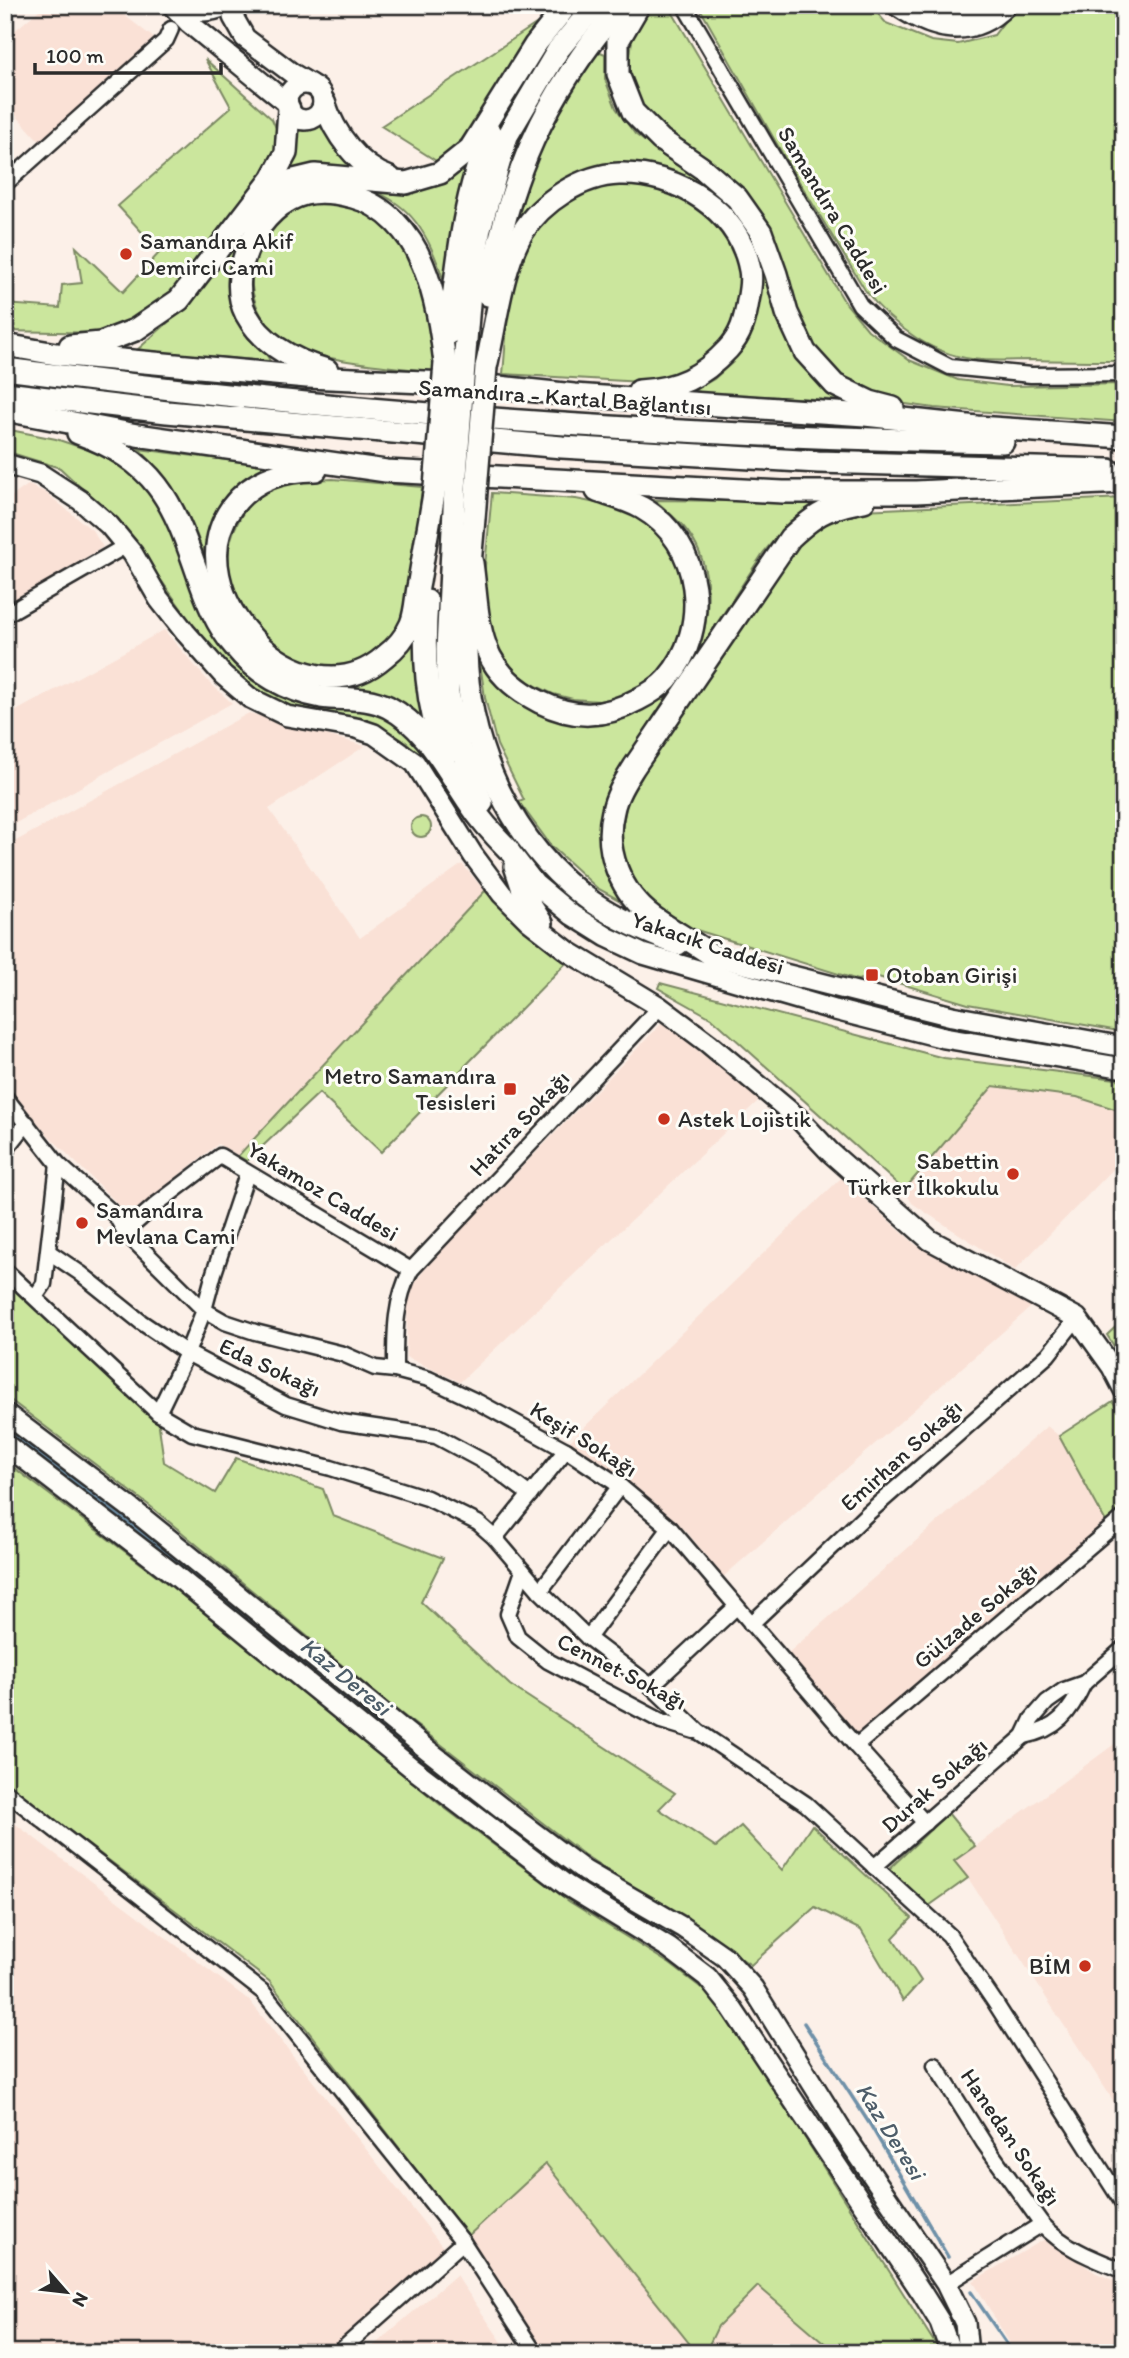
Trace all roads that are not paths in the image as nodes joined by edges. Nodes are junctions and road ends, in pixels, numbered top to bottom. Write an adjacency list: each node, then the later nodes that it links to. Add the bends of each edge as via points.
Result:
1 (172, 5): 18 (main road)
2 (180, 5): 3 (main road, via 202,12)
3 (226, 5)
4 (236, 5): 16 (main road, via 233,17 245,38)
5 (567, 5): 15 (highway)
6 (595, 5): 23 (highway, via 558,50 507,136 480,228)
7 (621, 5): 24 (highway, via 570,71 519,169 488,294)
8 (639, 5): 31 (highway, via 618,41 618,74 633,112 661,140 737,198 761,232 805,352 835,385 870,402)
9 (684, 5): 26 (street, Samandıra Caddesi, via 860,305 896,339 950,367 1031,375)
10 (898, 5): 13 (highway, via 920,20 944,27 985,19)
11 (925, 5): 12 (highway, via 948,11)
12 (974, 5)
13 (1005, 5)
14 (171, 29): 20 (street, via 166,40)
15 (535, 46): 19 (highway, via 470,149 440,173); 23 (highway, via 489,136 471,190 456,271)
16 (310, 84): 17 (main road, via 320,91); 18 (main road, via 294,88)
17 (324, 102): 18 (main road, via 320,113 309,120 298,118); 19 (highway, via 349,149 366,166)
18 (288, 106): 21 (highway, via 286,153)
19 (405, 183): 21 (highway, via 315,176 290,181)
20 (5, 184)
21 (257, 201): 22 (highway, via 179,300 135,330 101,343)
22 (5, 345): 27 (highway, via 56,354 307,377)
23 (455, 364): 27 (highway, via 423,262 406,233 377,206 333,192 305,194 285,204 265,220 244,256 240,291 245,312 260,333 293,359 338,373); 39 (highway, bridge)
24 (486, 367): 29 (highway, via 510,260 541,209 587,181 617,174 654,178 696,194 735,231 751,272 744,323 736,340 717,361 687,382 654,390); 39 (highway, bridge)
25 (5, 369): 33 (highway, Samandıra - Kartal Bağlantısı, via 550,424 864,440)
26 (1124, 374)
27 (395, 380): 29 (highway)
28 (5, 393): 35 (highway, via 562,447 818,462)
29 (574, 395): 31 (highway)
30 (5, 411): 36 (highway, via 137,436); 44 (highway, via 86,436 147,473 172,505 212,612 253,666 300,692 355,698 388,708 419,732)
31 (977, 427): 32 (highway)
32 (1124, 437)
33 (1124, 443)
34 (5, 464): 41 (main road, via 40,474 79,500)
35 (1124, 470)
36 (386, 471): 37 (highway); 39 (highway, via 297,470 270,477 244,492 226,516 216,560 233,613 270,653 307,674 329,679 353,676 373,667 398,645 412,622)
37 (547, 480): 40 (highway, via 783,492); 42 (highway, via 642,508 678,543 695,586 695,614 691,638 666,681 618,710 598,714 554,709 517,688 502,675 486,648)
38 (1124, 482): 40 (highway)
39 (455, 489): 42 (highway, Yakacık Caddesi); 44 (highway, via 424,647 428,697); 45 (highway, Yakacık Caddesi, via 448,694 468,769)
40 (916, 492): 47 (highway, via 828,508 790,538 621,788 611,830 616,870 624,887 654,918)
41 (127, 545): 43 (street); 46 (main road, via 185,632 250,698 287,716 374,734 415,763 502,894)
42 (472, 562): 47 (highway, Yakacık Caddesi, via 468,691 477,737 524,833 561,876 593,902 645,931)
43 (5, 615)
44 (452, 773): 45 (highway, via 469,804)
45 (508, 849): 46 (main road, via 537,917); 50 (main road, Yakacık Caddesi, via 535,884 572,915 643,954 944,1038)
46 (569, 952): 48 (main road)
47 (713, 956): 49 (main road, Yakacık Caddesi, via 952,1016)
48 (660, 1007): 59 (street, Hatıra Sokağı); 62 (main road, via 799,1119 930,1240)
49 (1124, 1047)
50 (1124, 1068)
51 (5, 1097): 52 (street)
52 (27, 1123): 53 (street); 54 (street)
53 (5, 1151)
54 (58, 1164): 56 (street, via 116,1216); 57 (street)
55 (247, 1174): 56 (street, Yakamoz Caddesi, via 220,1156); 59 (street, Yakamoz Caddesi); 61 (street)
56 (125, 1232): 61 (street, Keşif Sokağı)
57 (49, 1252): 60 (street, via 44,1284); 63 (street, Eda Sokağı)
58 (5, 1270): 60 (street)
59 (411, 1270): 64 (street, via 396,1319)
60 (35, 1297): 67 (street)
61 (204, 1310): 63 (street); 64 (street, Keşif Sokağı, via 255,1332)
62 (1077, 1318): 65 (main road); 78 (street, Emirhan Sokağı, via 1048,1356 867,1514)
63 (187, 1353): 67 (street); 71 (street, Eda Sokağı, via 286,1405 341,1422 436,1436 490,1465)
64 (395, 1370): 69 (street, Keşif Sokağı, via 429,1379)
65 (1124, 1390)
66 (5, 1413): 94 (main road, via 517,1820 585,1871 725,1957 753,1988)
67 (158, 1413): 74 (street, via 192,1433 427,1498 478,1523)
68 (5, 1444): 97 (main road, via 513,1845 707,1978 922,2293 940,2322)
69 (566, 1450): 70 (street, Keşif Sokağı); 71 (street)
70 (620, 1486): 73 (street, Keşif Sokağı); 76 (street)
71 (530, 1495): 74 (street)
72 (1124, 1517): 85 (street, Gülzade Sokağı)
73 (670, 1528): 77 (street, Keşif Sokağı); 79 (street)
74 (495, 1538): 75 (street)
75 (523, 1571): 76 (street); 83 (street, Cennet Sokağı, via 508,1614 518,1637 548,1661 661,1721)
76 (540, 1591): 79 (street)
77 (736, 1607): 78 (street, Keşif Sokağı); 82 (street)
78 (751, 1623): 85 (street, Keşif Sokağı)
79 (588, 1638): 82 (street)
80 (1124, 1648): 81 (street, Durak Sokağı)
81 (1084, 1683): 84 (street, Durak Sokağı, via 1047,1702); 84 (street, Durak Sokağı, via 1066,1715 1043,1733)
82 (651, 1686): 83 (street)
83 (699, 1732): 88 (street, via 806,1804)
84 (1024, 1737): 87 (street, Durak Sokağı)
85 (856, 1746): 87 (street, Keşif Sokağı)
86 (5, 1791): 92 (street, via 263,1992)
87 (925, 1823): 88 (street, Durak Sokağı)
88 (874, 1867): 90 (street, via 949,1935)
89 (935, 2065): 91 (street, Hanedan Sokağı)
90 (1124, 2204)
91 (1042, 2224): 93 (street, Hanedan Sokağı, via 1073,2249); 94 (street)
92 (463, 2242): 95 (street); 96 (street)
93 (1124, 2272)
94 (946, 2284): 98 (main road, via 965,2323)
95 (338, 2353)
96 (535, 2353)
97 (951, 2353)
98 (968, 2353)

